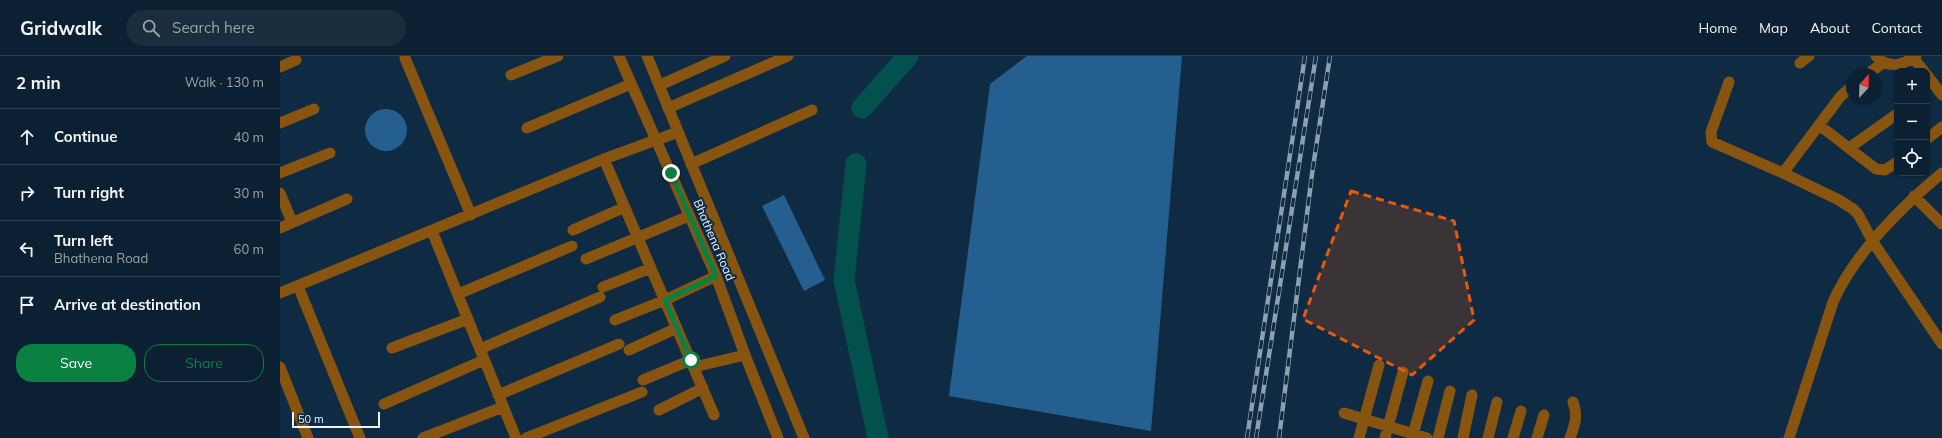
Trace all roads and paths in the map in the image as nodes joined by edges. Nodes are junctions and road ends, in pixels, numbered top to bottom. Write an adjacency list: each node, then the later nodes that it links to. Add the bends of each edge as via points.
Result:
1 (558, 56): 15 (street)
2 (619, 56): 18 (street, Bhathena Road)
3 (647, 56): 19 (street, Bhathena Road)
4 (725, 56): 19 (street)
5 (788, 56): 22 (street)
6 (1809, 56): 11 (street)
7 (1915, 57): 9 (street, via 1898,65); 14 (street)
8 (405, 58): 45 (street)
9 (1880, 59): 13 (street)
10 (296, 60): 12 (street)
11 (1800, 63)
12 (280, 67)
13 (1873, 68)
14 (1922, 68)
15 (511, 75)
16 (1728, 82): 38 (street, via 1711,132 1712,142)
17 (1930, 82): 21 (street)
18 (631, 84): 28 (street); 32 (street, Bhathena Road)
19 (660, 85): 22 (street, Bhathena Road)
20 (1846, 92): 27 (street)
21 (1935, 92)
22 (668, 108): 30 (street, Bhathena Road)
23 (314, 109): 26 (street)
24 (812, 110): 36 (street)
25 (1894, 116): 33 (street)
26 (280, 123)
27 (1819, 125): 33 (street); 38 (street)
28 (527, 128)
29 (1942, 128): 31 (street)
30 (678, 132): 32 (street); 36 (street, Bhathena Road)
31 (1930, 137)
32 (656, 140): 35 (street); 46 (street, Bhathena Road)
33 (1850, 148): 37 (street, via 1879,171)
34 (330, 152): 40 (street)
35 (604, 159): 44 (street); 45 (street)
36 (691, 164): 101 (street, Bhathena Road)
37 (1894, 164)
38 (1783, 173): 53 (street, via 1853,209)
39 (1942, 173): 42 (street)
40 (280, 174)
41 (280, 193): 47 (street)
42 (1914, 196): 48 (street); 53 (street)
43 (347, 199): 47 (street)
44 (625, 207): 50 (street); 52 (street)
45 (471, 215): 51 (street)
46 (689, 216): 52 (street); 57 (street, Bhathena Road)
47 (292, 222): 49 (street)
48 (1942, 224)
49 (280, 228)
50 (573, 230)
51 (432, 231): 58 (street); 60 (street)
52 (638, 237): 55 (street); 56 (street)
53 (1873, 242): 66 (street); 111 (street, via 1848,273 1835,297)
54 (572, 246): 60 (street)
55 (586, 259)
56 (651, 268): 61 (street); 68 (street)
57 (716, 276): 61 (street); 70 (street, Bhathena Road)
58 (298, 286): 59 (street); 96 (street)
59 (280, 293)
60 (458, 294): 62 (street)
61 (665, 300): 63 (street); 64 (street)
62 (468, 318): 67 (street); 68 (street)
63 (615, 320)
64 (677, 328): 69 (street); 72 (street)
65 (619, 344): 81 (street)
66 (1942, 344)
67 (392, 348)
68 (480, 349): 71 (street)
69 (629, 350)
70 (745, 355): 72 (street); 100 (street, Bhathena Road)
71 (484, 360): 81 (street); 85 (street)
72 (692, 364): 76 (street); 78 (street)
73 (1379, 365): 92 (street)
74 (280, 367): 95 (street)
75 (1403, 372): 93 (street)
76 (643, 380)
77 (1428, 381): 94 (street)
78 (703, 388): 87 (street); 90 (street)
79 (1450, 391): 105 (street)
80 (642, 392): 99 (street)
81 (498, 395): 86 (street)
82 (1472, 395): 106 (street)
83 (1497, 402): 107 (street)
84 (1573, 402): 110 (street, via 1576,421)
85 (384, 404)
86 (503, 407): 97 (street); 98 (street)
87 (659, 410)
88 (1521, 411): 108 (street)
89 (1344, 413): 92 (street)
90 (714, 415)
91 (1544, 415): 109 (street)
92 (1364, 419): 93 (street); 102 (street)
93 (1388, 426): 94 (street); 103 (street)
94 (1413, 436): 104 (street)
95 (308, 438)
96 (360, 438)
97 (423, 438)
98 (516, 438)
99 (526, 438)
100 (778, 438)
101 (804, 438)
102 (1360, 438)
103 (1386, 438)
104 (1428, 438)
105 (1438, 438)
106 (1463, 438)
107 (1488, 438)
108 (1513, 438)
109 (1537, 438)
110 (1570, 438)
111 (1789, 438)

